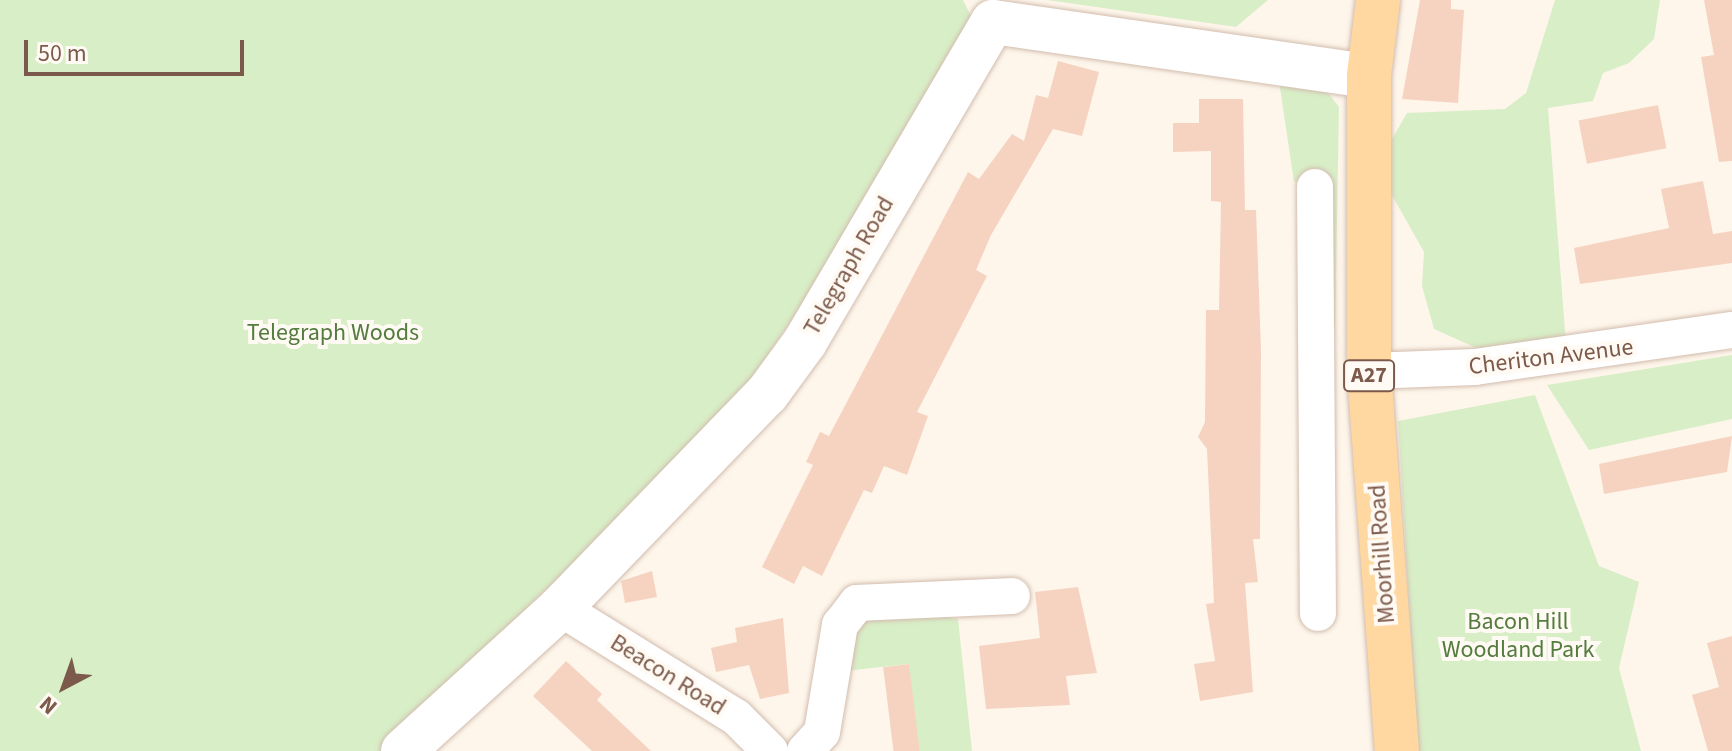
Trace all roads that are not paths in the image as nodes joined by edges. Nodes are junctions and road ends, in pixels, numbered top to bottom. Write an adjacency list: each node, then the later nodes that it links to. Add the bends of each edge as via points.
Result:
1 (1378, 0): 2 (main road, Moorhill Road / A27)
2 (1369, 76): 6 (main road, Moorhill Road / A27); 8 (street, Telegraph Road, via 993,22 774,384 725,443)
3 (1315, 187): 5 (street, via 1319,333)
4 (1732, 330): 6 (street, Cheriton Avenue, via 1475,367)
5 (1311, 359): 6 (street); 9 (street)
6 (1369, 364): 13 (main road, Moorhill Road / A27)
7 (1012, 596): 12 (street, via 857,603 840,625 822,732)
8 (560, 608): 10 (street, Telegraph Road); 11 (street, Beacon Road, via 736,717)
9 (1318, 613)
10 (403, 751)
11 (770, 751)
12 (805, 751)
13 (1397, 751)

